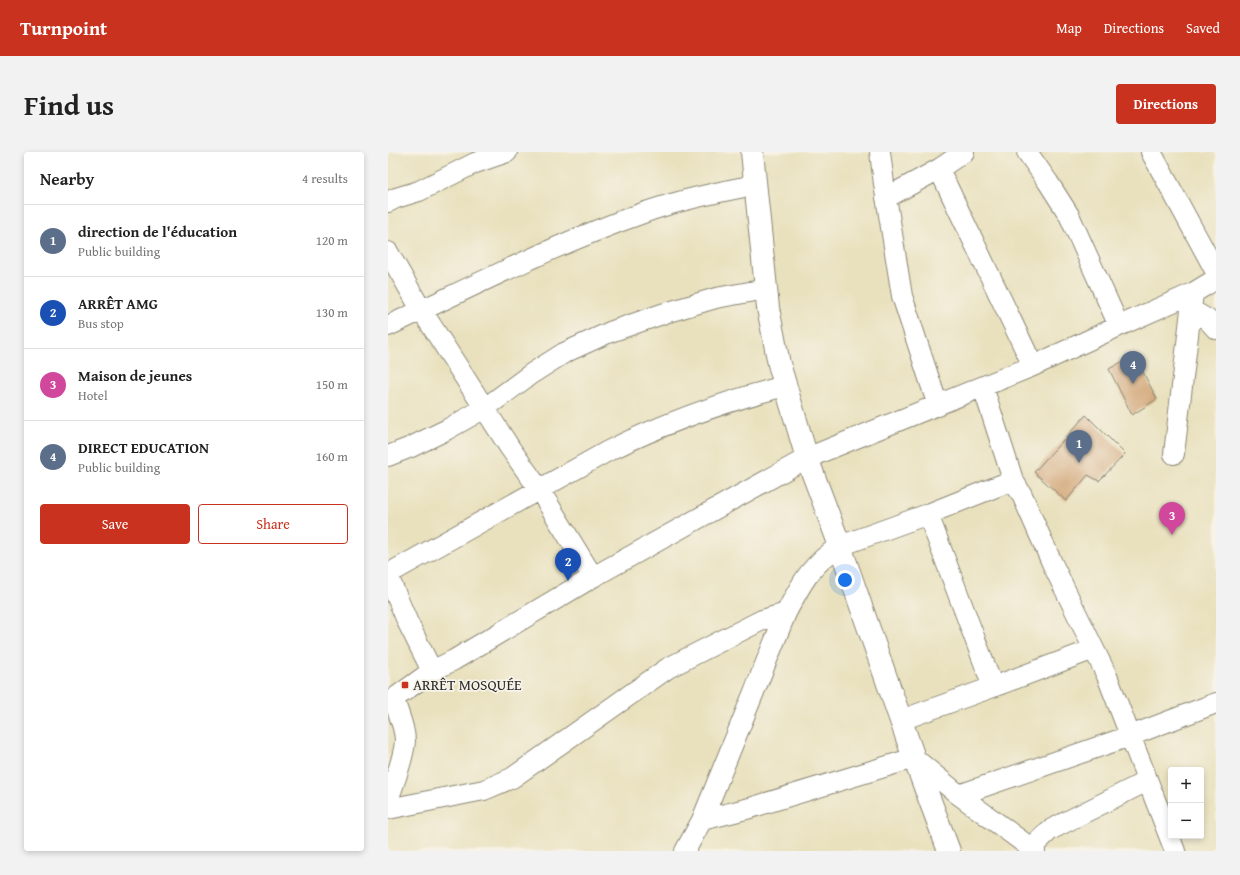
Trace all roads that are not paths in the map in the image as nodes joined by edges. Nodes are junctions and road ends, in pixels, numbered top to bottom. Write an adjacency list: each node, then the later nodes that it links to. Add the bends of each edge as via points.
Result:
1 (507, 152): 10 (street)
2 (752, 152): 8 (main road)
3 (880, 152): 9 (street)
4 (964, 152): 7 (street)
5 (1027, 152): 19 (street, via 1069,216)
6 (1151, 152): 12 (street)
7 (939, 168): 9 (street); 21 (street)
8 (755, 185): 14 (main road); 17 (street, via 686,199 643,212 556,247)
9 (886, 198): 24 (street, via 902,296)
10 (388, 202)
11 (388, 252): 17 (street)
12 (1216, 272)
13 (1216, 279): 16 (street)
14 (766, 289): 22 (main road); 25 (street, via 716,298 610,332 564,353)
15 (1216, 289): 16 (street)
16 (1192, 301): 19 (street); 20 (street); 26 (street)
17 (422, 310): 18 (street); 25 (street)
18 (388, 326)
19 (1119, 326): 21 (street)
20 (1216, 329)
21 (1033, 366): 23 (street)
22 (785, 386): 28 (main road); 30 (street, via 745,396 635,438)
23 (982, 387): 24 (street); 29 (street)
24 (938, 406): 28 (street)
25 (485, 408): 27 (street, via 418,444); 30 (street)
26 (1174, 454)
27 (388, 456)
28 (807, 458): 32 (main road); 34 (street)
29 (1014, 480): 31 (street); 36 (street)
30 (539, 489): 33 (street); 34 (street)
31 (928, 514): 32 (street); 38 (street)
32 (840, 546): 35 (street, via 813,566); 41 (main road)
33 (388, 575): 37 (street)
34 (593, 578): 37 (street)
35 (786, 613): 47 (street, via 762,620 668,668 512,778 484,790); 48 (street)
36 (1094, 649): 38 (street); 42 (street)
37 (432, 671): 39 (street)
38 (993, 687): 41 (street)
39 (391, 701): 46 (street, via 403,728 405,741)
40 (1216, 703): 42 (street)
41 (901, 720): 43 (main road)
42 (1130, 736): 44 (street); 45 (street)
43 (914, 758): 45 (street); 48 (street, via 757,806); 51 (main road)
44 (1147, 780): 49 (street, via 1050,830); 52 (street)
45 (959, 795): 49 (street)
46 (388, 801)
47 (388, 809)
48 (702, 820): 50 (street)
49 (1033, 849)
50 (685, 851)
51 (949, 851)
52 (1175, 851)

